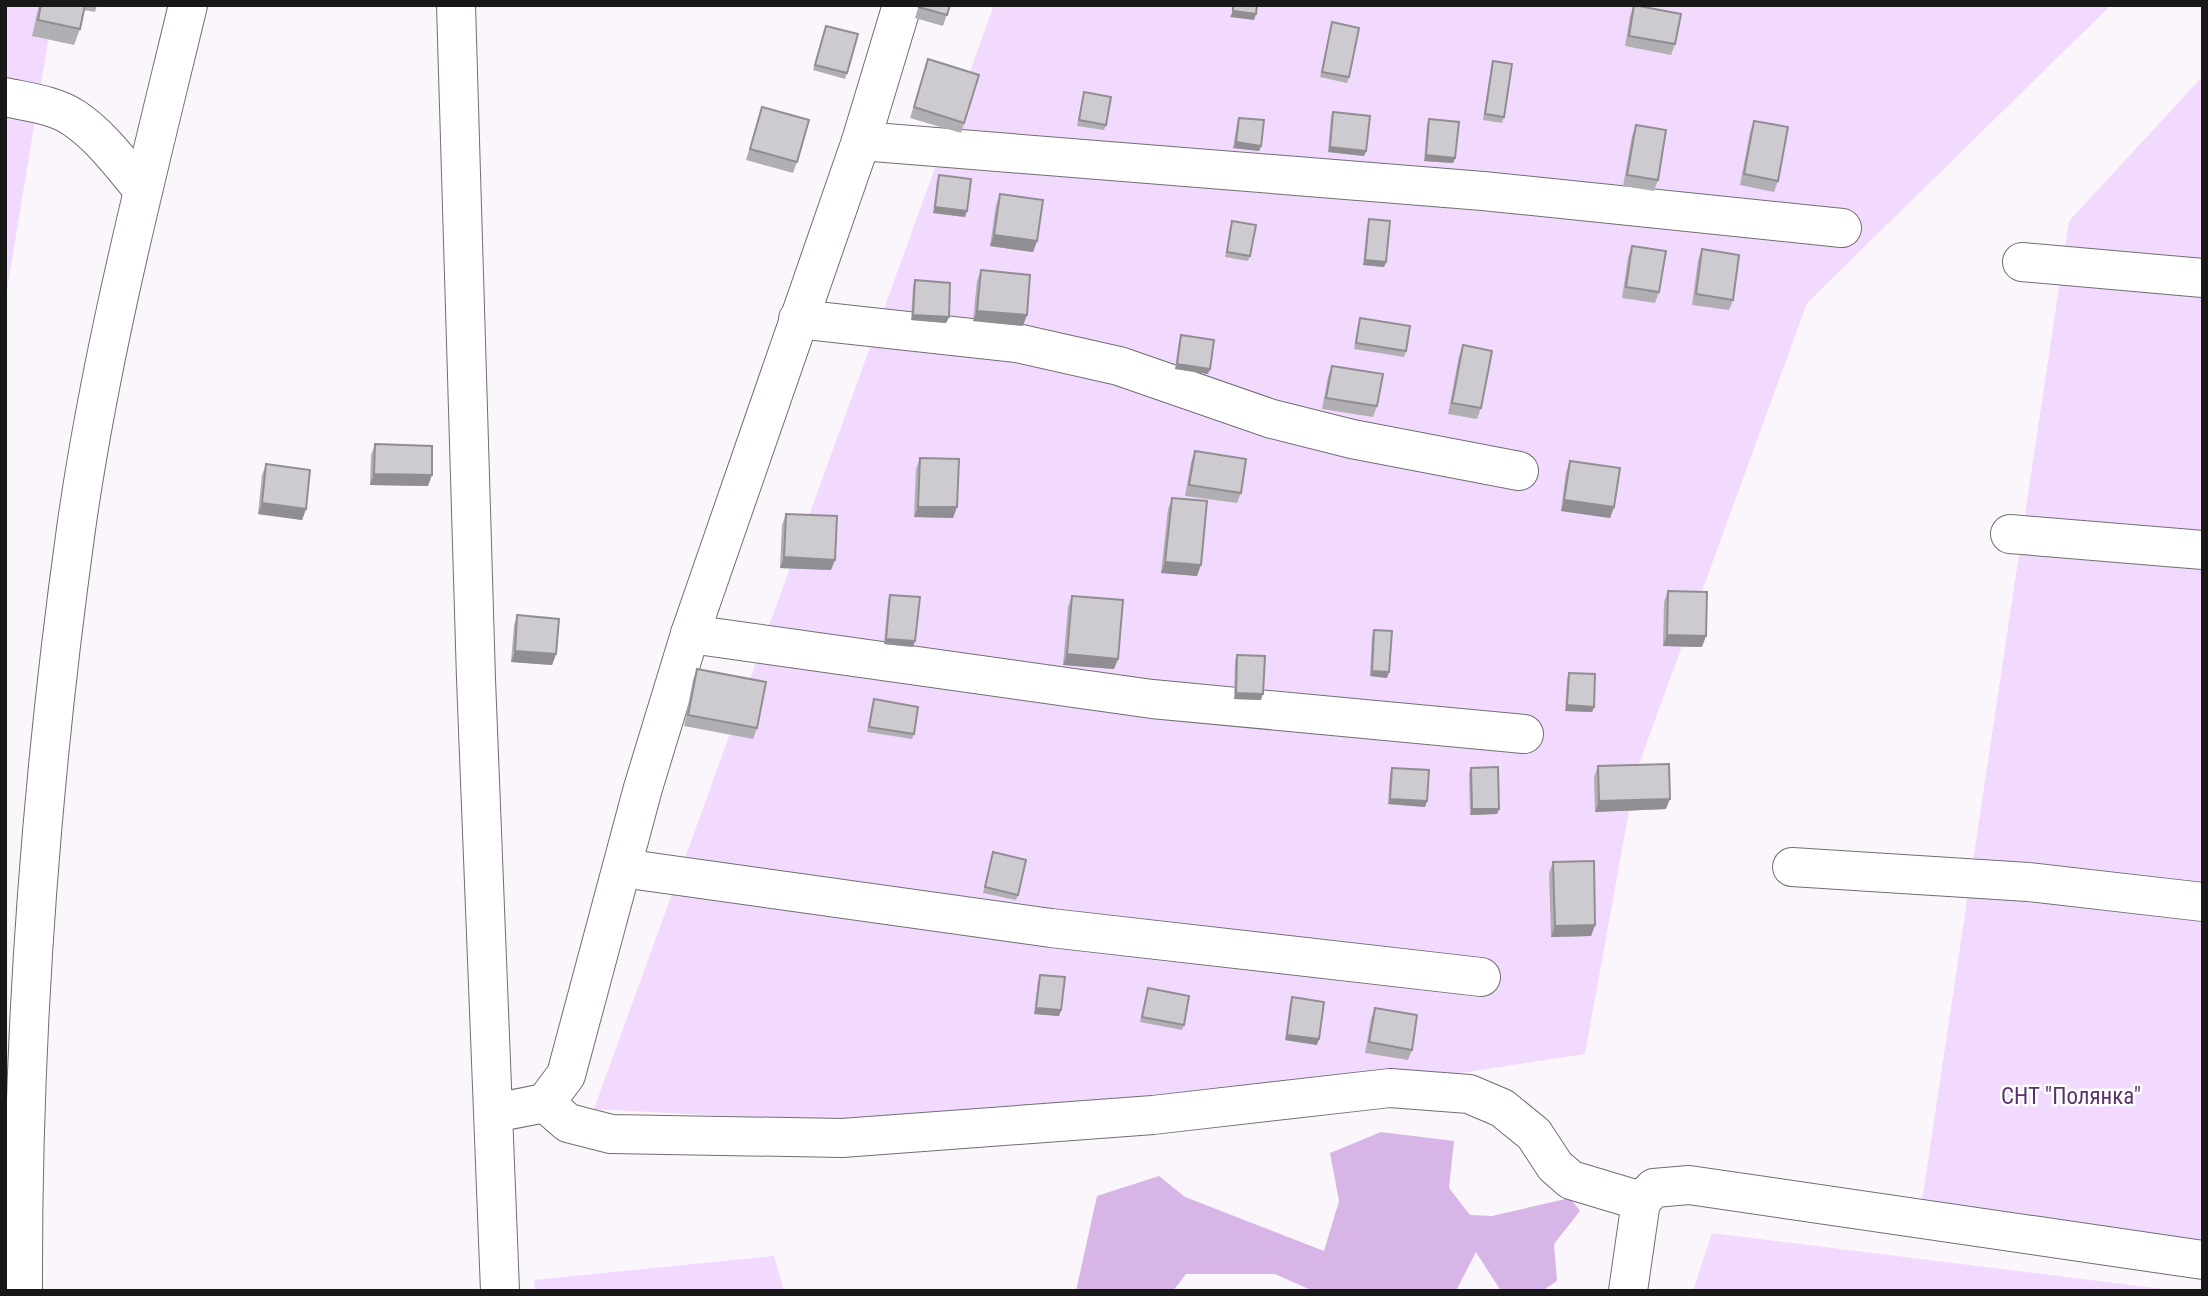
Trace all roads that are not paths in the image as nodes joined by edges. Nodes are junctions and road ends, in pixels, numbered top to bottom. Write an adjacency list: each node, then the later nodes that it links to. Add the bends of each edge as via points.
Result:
1 (188, 5): 6 (street)
2 (456, 5): 21 (street)
3 (902, 5): 5 (street)
4 (5, 97): 6 (street, via 72,117 96,136)
5 (861, 141): 7 (street, via 1483,191); 10 (street)
6 (144, 190): 22 (street, via 111,329 76,527 42,825)
7 (1842, 228)
8 (2022, 262): 9 (street)
9 (2203, 278)
10 (798, 319): 11 (street, via 1017,343 1119,366 1272,419); 14 (street)
11 (1519, 471)
12 (2010, 534): 13 (street)
13 (2203, 550)
14 (690, 634): 15 (street, via 1152,699); 17 (street)
15 (1524, 734)
16 (1792, 867): 18 (street, via 2028,882)
17 (622, 868): 19 (street, via 1051,928); 20 (street, via 566,1076)
18 (2203, 902)
19 (1481, 977)
20 (545, 1103): 21 (street); 23 (street, via 568,1123 611,1134 842,1138 1153,1115 1390,1088 1469,1094 1502,1108 1534,1134 1555,1166 1571,1180)
21 (494, 1113): 26 (street)
22 (14, 1167): 25 (street)
23 (1641, 1201): 24 (street, via 1654,1188 1689,1185); 27 (street)
24 (2203, 1261)
25 (23, 1291)
26 (500, 1291)
27 (1628, 1291)

